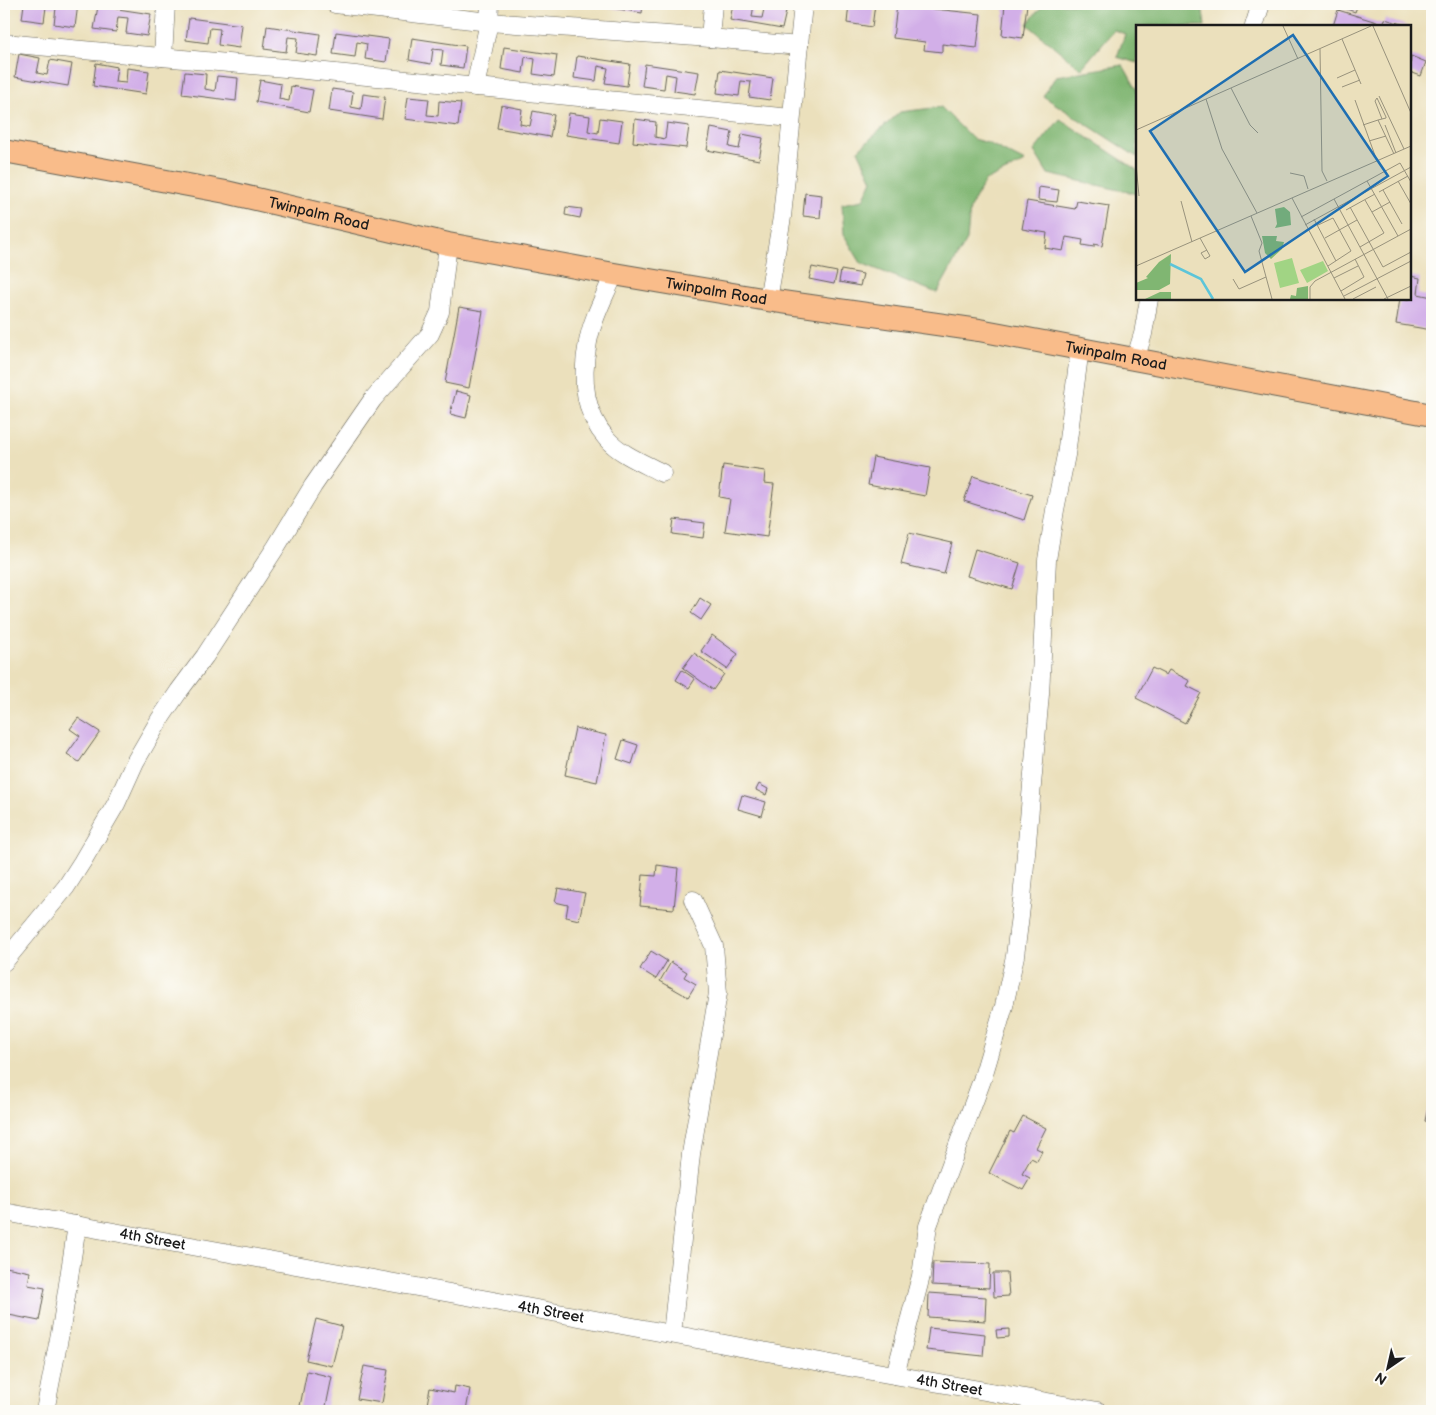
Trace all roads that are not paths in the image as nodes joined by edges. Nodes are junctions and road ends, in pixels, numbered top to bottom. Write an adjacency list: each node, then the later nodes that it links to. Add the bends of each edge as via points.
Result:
1 (166, 4): 12 (street)
2 (335, 4): 7 (street)
3 (490, 4): 7 (street)
4 (713, 4): 9 (street)
5 (803, 4): 11 (street)
6 (1261, 4): 8 (street)
7 (489, 22): 9 (street); 13 (street)
8 (1254, 25)
9 (710, 38): 11 (street)
10 (4, 43): 12 (street)
11 (799, 46): 14 (street)
12 (163, 57): 13 (street)
13 (475, 87): 14 (street)
14 (791, 118): 18 (street, via 782,217)
15 (5, 156): 16 (main road, Twinpalm Road, via 226,192)
16 (448, 244): 17 (main road, Twinpalm Road); 25 (street, via 440,312 430,334 373,399 313,486 206,656 160,719 116,804 66,887)
17 (614, 274): 18 (main road, Twinpalm Road); 23 (street, via 588,342 584,385 592,416 608,440 634,459)
18 (768, 300): 20 (main road, Twinpalm Road)
19 (1149, 300): 21 (street)
20 (1080, 348): 21 (main road, Twinpalm Road); 29 (street, via 1066,455 1047,560 1040,694 1015,956 982,1080 928,1226 922,1276)
21 (1135, 360): 22 (main road, Twinpalm Road)
22 (1432, 414)
23 (662, 473)
24 (693, 900): 28 (street, via 714,946 718,993 691,1154)
25 (4, 962)
26 (4, 1212): 27 (street, 4th Street)
27 (77, 1225): 28 (street, 4th Street); 30 (street)
28 (672, 1334): 29 (street, 4th Street)
29 (895, 1376): 31 (street, 4th Street)
30 (45, 1411)
31 (1098, 1411)

